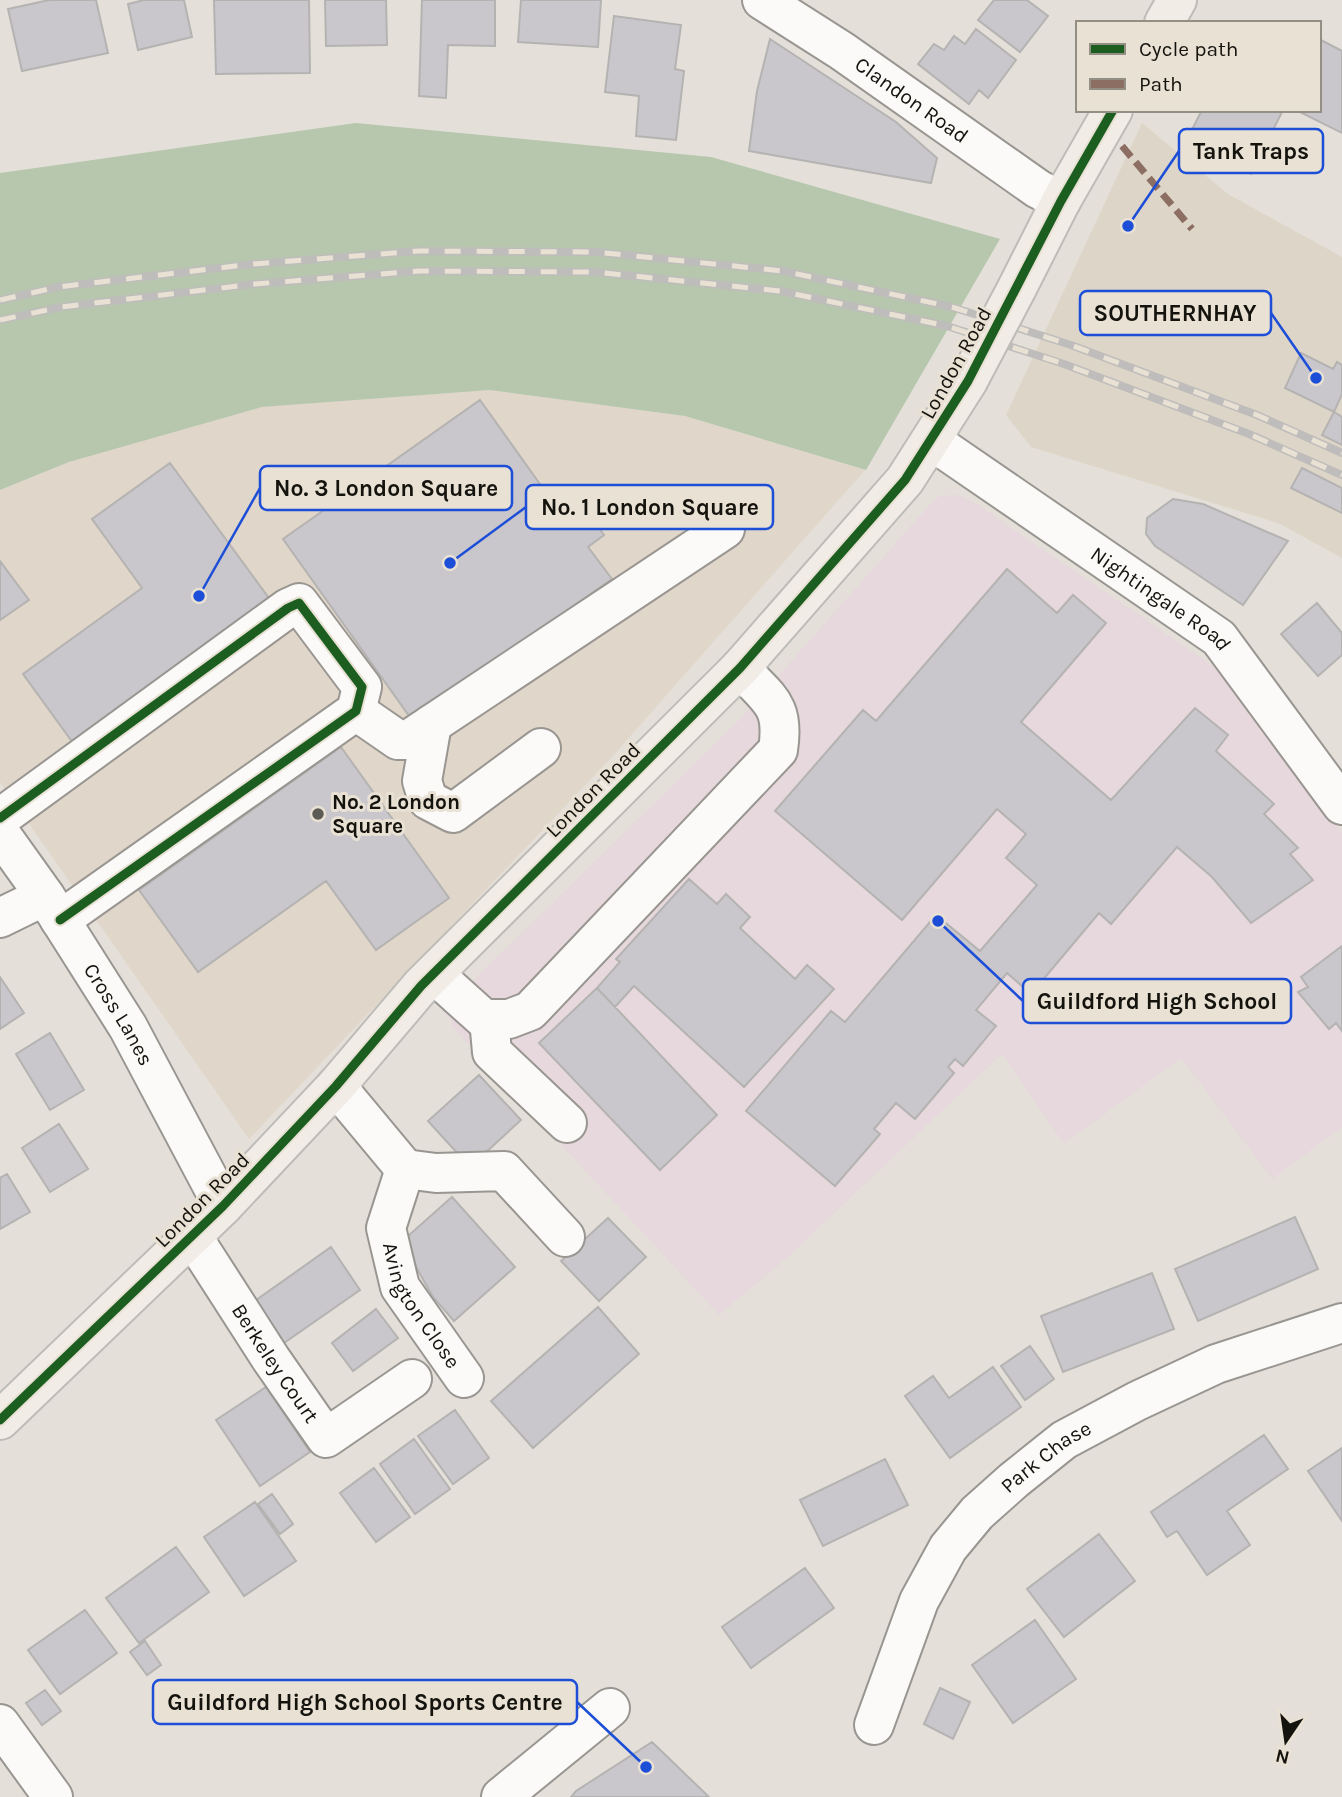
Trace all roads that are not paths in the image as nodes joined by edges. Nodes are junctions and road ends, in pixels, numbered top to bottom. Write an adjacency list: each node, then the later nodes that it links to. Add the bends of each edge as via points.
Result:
1 (762, 0): 5 (street, Clandon Road)
2 (1177, 0): 3 (main road)
3 (1165, 21)
4 (1112, 112): 5 (main road, London Road)
5 (1061, 201): 6 (main road, London Road, bridge)
6 (932, 441): 8 (main road, London Road, via 905,480); 12 (street, Nightingale Road, via 1219,638)
7 (726, 529): 10 (street)
8 (740, 668): 17 (main road, London Road); 18 (street, via 778,709 778,750 530,1011)
9 (356, 711): 10 (street, via 398,740 408,740); 13 (street, via 362,687 299,603); 15 (street)
10 (432, 723): 11 (street, via 422,781 428,800 453,813)
11 (541, 748)
12 (1342, 805)
13 (0, 818)
14 (0, 834): 15 (street, Cross Lanes)
15 (52, 907): 16 (street); 22 (street, Cross Lanes, via 128,1027)
16 (0, 918)
17 (433, 974): 18 (street); 19 (main road, London Road)
18 (489, 1019): 20 (street, via 492,1052)
19 (336, 1086): 21 (street); 22 (main road, London Road)
20 (567, 1123)
21 (405, 1169): 24 (street, via 504,1171); 26 (street, Avington Close, via 386,1228 400,1287)
22 (223, 1206): 23 (main road, London Road)
23 (192, 1236): 27 (street, Berkeley Court, via 326,1438); 28 (main road, London Road)
24 (565, 1237)
25 (1342, 1323): 31 (street, Park Chase, via 1216,1364 1137,1401 1064,1440 1014,1480 976,1513 948,1548 919,1601)
26 (464, 1378)
27 (412, 1379)
28 (0, 1420)
29 (610, 1708): 33 (street)
30 (0, 1724): 32 (street)
31 (874, 1725)
32 (53, 1797)
33 (501, 1797)

